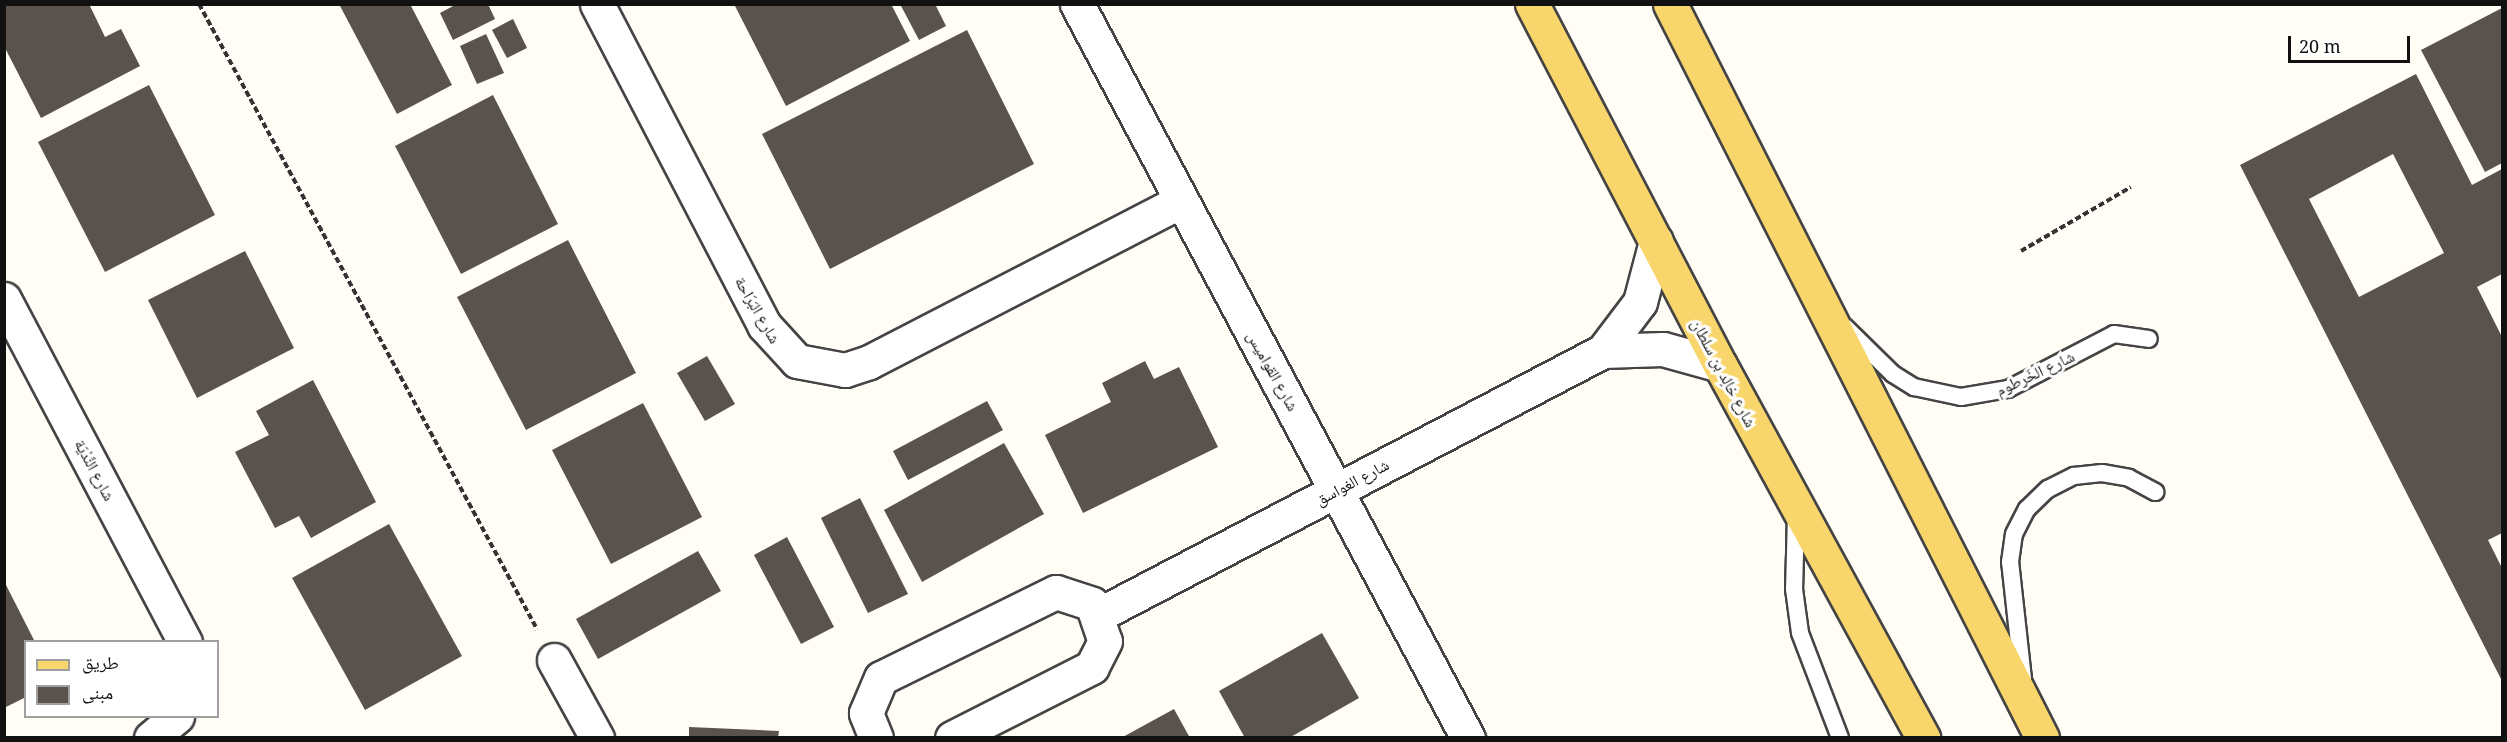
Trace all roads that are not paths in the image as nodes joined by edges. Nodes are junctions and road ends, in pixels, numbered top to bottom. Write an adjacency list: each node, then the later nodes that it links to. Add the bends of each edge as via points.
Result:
1 (597, 4): 5 (street, شارع البَرَاحة, via 764,324 797,362 845,370 869,362)
2 (1077, 4): 5 (street, شارع القواميس)
3 (1532, 4): 6 (main road, شارع خالِد بن سلطان)
4 (1670, 4): 7 (main road)
5 (1179, 202): 12 (street, شارع القواميس)
6 (1656, 241): 10 (street, شارع الغواسق, via 1640,302); 11 (main road, شارع خالِد بن سلطان)
7 (1810, 290): 9 (lane, شارع الخَرطوم, via 1893,374 1949,396 2008,389 2114,334); 18 (main road)
8 (4, 299): 16 (street, شارع النَّدْيَة)
9 (2149, 339)
10 (1604, 351): 11 (street, شارع الغواسق, via 1663,349); 12 (street, شارع الغواسق)
11 (1720, 365): 14 (main road, شارع خالِد بن سلطان)
12 (1338, 489): 15 (street, شارع الغواسق); 24 (street, شارع القواميس)
13 (2155, 492): 18 (lane, via 2129,478 2102,472 2056,485 2027,509 2014,534 2010,562)
14 (1796, 506): 25 (lane, via 1794,589 1800,633); 26 (main road, شارع خالِد بن سلطان)
15 (1100, 614): 22 (street, via 1082,596 1056,592 880,678 866,713); 23 (street, via 1105,642 1092,667)
16 (183, 640)
17 (554, 660): 21 (street)
18 (2026, 709): 27 (main road)
19 (176, 718): 20 (street)
20 (151, 738)
21 (597, 738)
22 (876, 738)
23 (952, 738)
24 (1468, 738)
25 (1840, 738)
26 (1923, 738)
27 (2042, 738)

